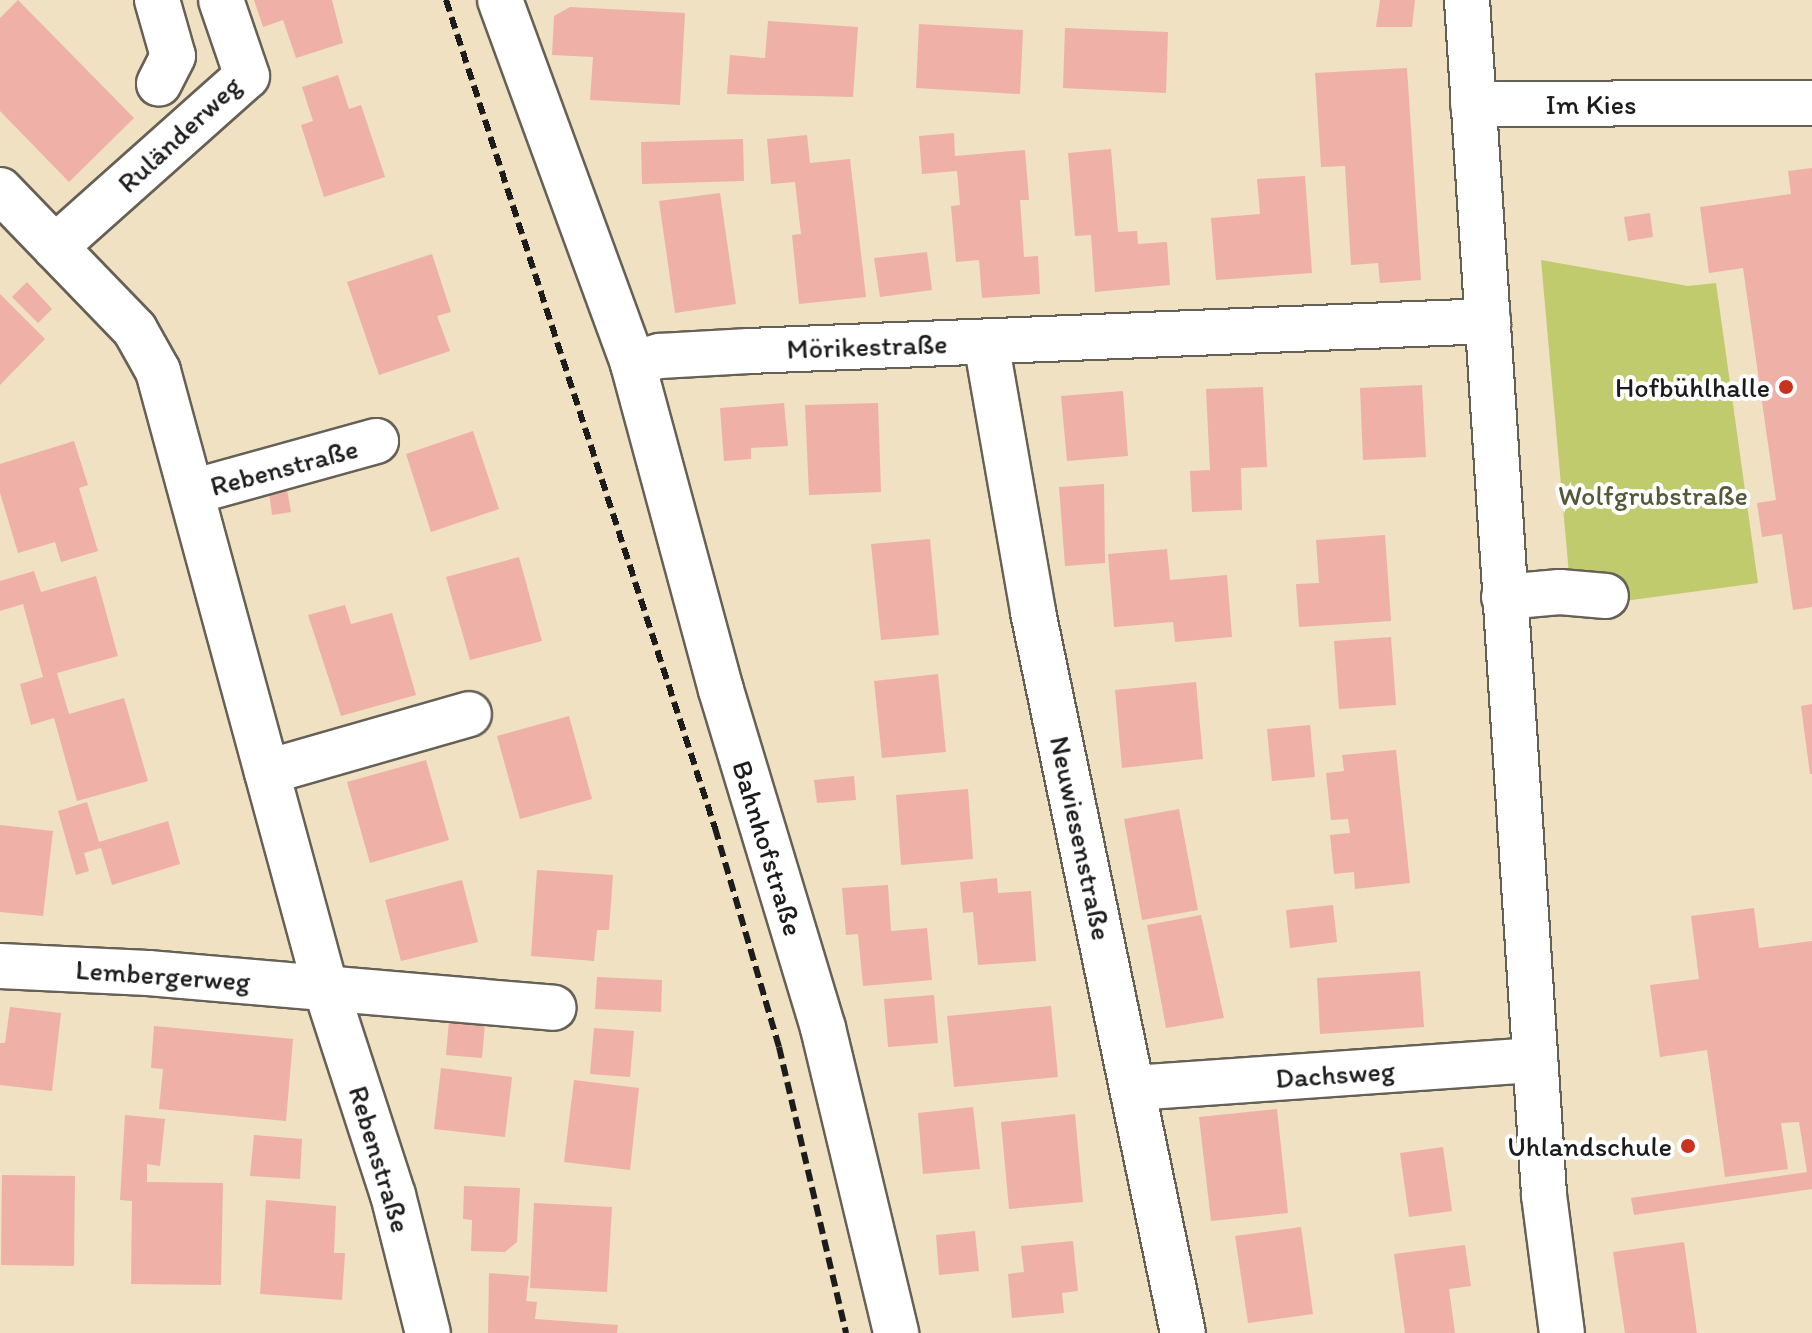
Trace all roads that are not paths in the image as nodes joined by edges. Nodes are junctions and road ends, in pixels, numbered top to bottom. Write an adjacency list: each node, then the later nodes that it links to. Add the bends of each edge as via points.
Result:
1 (157, 0): 5 (street, via 173,56)
2 (221, 0): 9 (street, Ruländerweg, via 247,76)
3 (500, 0): 12 (street)
4 (1467, 0): 7 (street)
5 (159, 84)
6 (1812, 103): 7 (street, Im Kies)
7 (1473, 104): 10 (street)
8 (5, 205): 9 (street, Rebenstraße)
9 (55, 247): 14 (street, Rebenstraße, via 143,343 158,371)
10 (1488, 321): 11 (street, Mörikestraße); 16 (street)
11 (986, 342): 12 (street, Mörikestraße, via 660,356); 23 (street, Neuwiesenstraße, via 1033,612)
12 (633, 364): 25 (street, Bahnhofstraße, via 721,690 823,1028)
13 (376, 441): 14 (street, Rebenstraße)
14 (192, 492): 18 (street, Rebenstraße)
15 (1606, 596): 16 (street, via 1560,592)
16 (1504, 597): 22 (street)
17 (469, 714): 18 (street)
18 (267, 772): 20 (street, Rebenstraße)
19 (0, 966): 20 (street, Lembergerweg)
20 (325, 986): 21 (street); 24 (street, Rebenstraße, via 393,1195)
21 (553, 1008)
22 (1535, 1060): 23 (street, Dachsweg); 27 (street, via 1544,1195)
23 (1134, 1088): 26 (street, Neuwiesenstraße)
24 (428, 1333)
25 (896, 1333)
26 (1183, 1333)
27 (1562, 1333)

